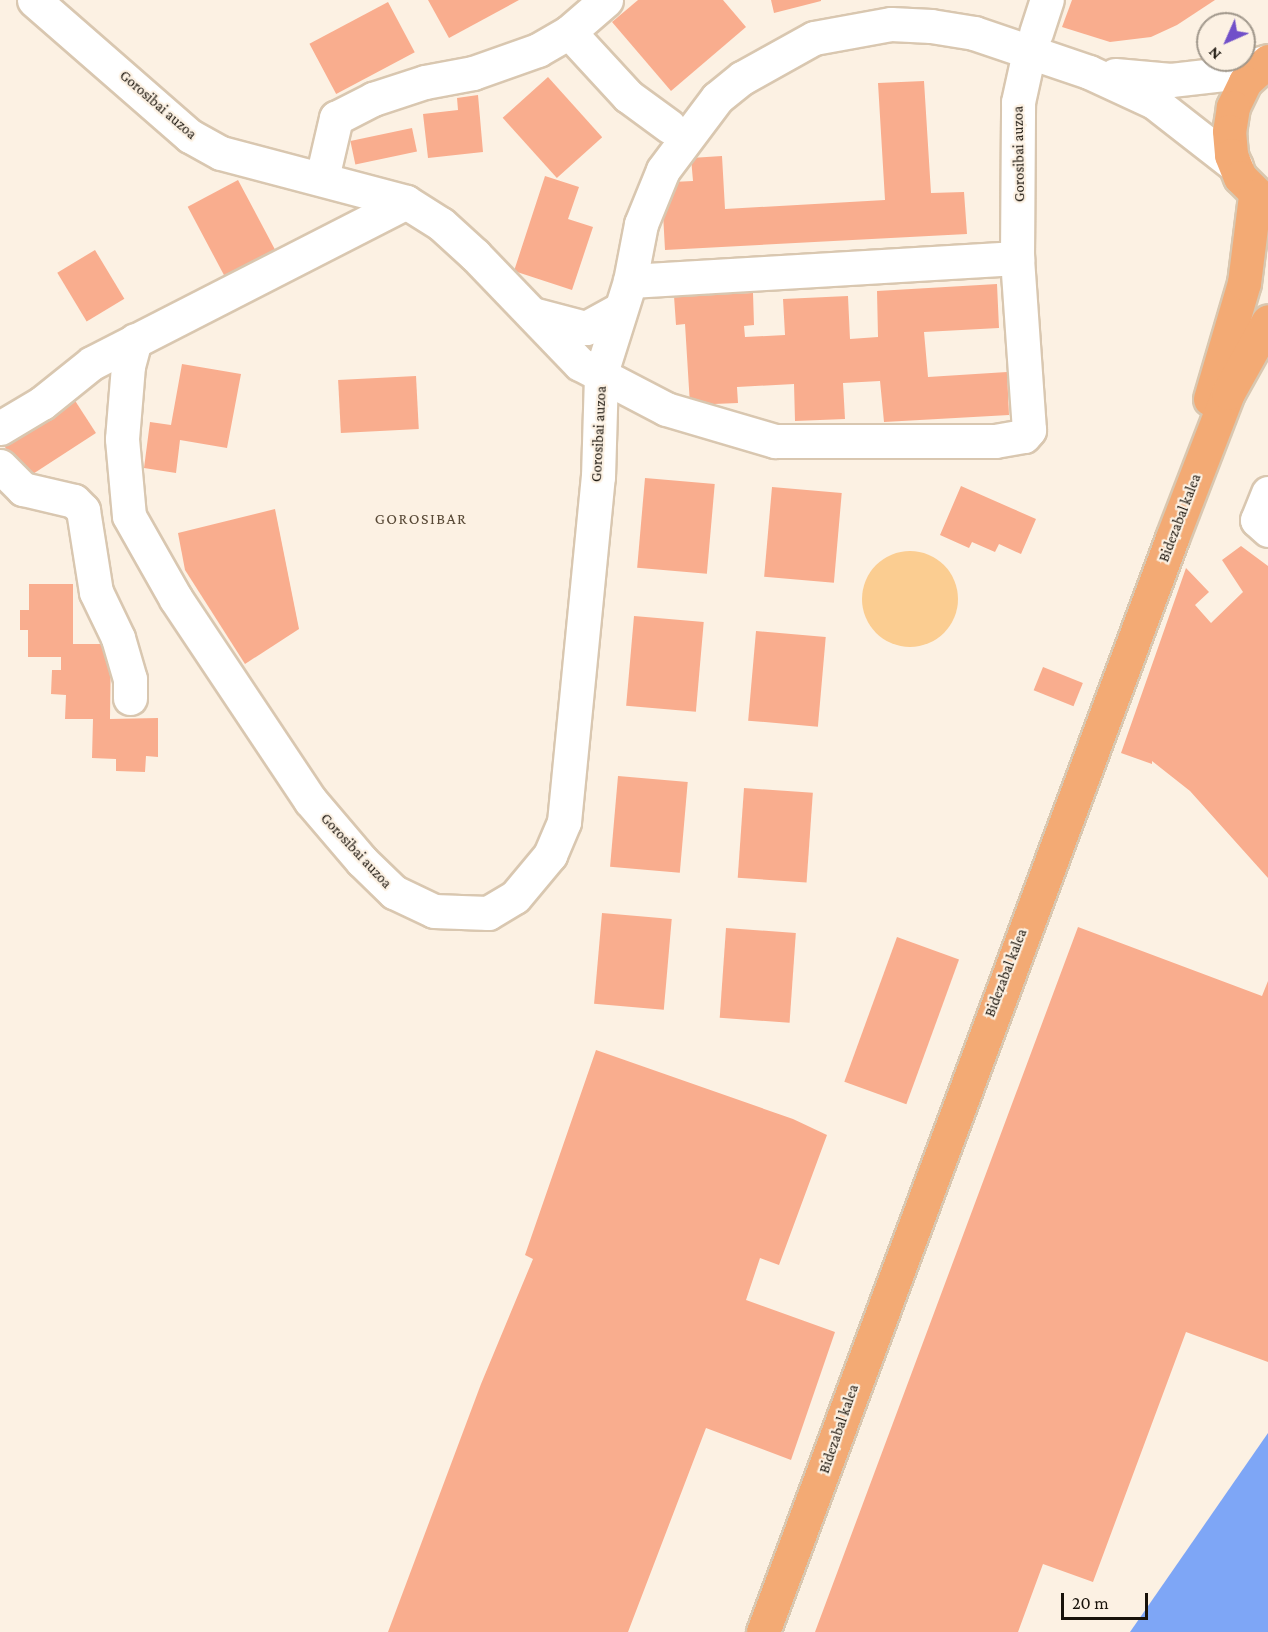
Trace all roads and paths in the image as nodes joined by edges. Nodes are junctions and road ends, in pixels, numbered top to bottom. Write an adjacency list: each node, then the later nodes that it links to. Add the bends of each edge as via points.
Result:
1 (34, 0): 10 (street, Gorosibai auzoa, via 190,136 221,153)
2 (606, 0): 4 (street)
3 (1047, 0): 5 (street)
4 (569, 32): 8 (street, via 628,96); 10 (street, via 538,50 473,74 425,82 373,99 336,118)
5 (1032, 42): 7 (street, Gorosibai auzoa); 13 (street, Gorosibai auzoa, via 1018,102); 14 (street, Gorosibai auzoa, via 891,24 814,38 778,56 717,98 663,170 641,224)
6 (1267, 62): 7 (street, via 1224,74 1171,80); 9 (highway, via 1245,82 1233,107 1228,130)
7 (1089, 72): 9 (street, via 1154,102)
8 (669, 126)
9 (1236, 166): 11 (highway)
10 (322, 178): 12 (street, Gorosibai auzoa)
11 (1262, 201): 22 (highway, via 1244,283)
12 (406, 202): 15 (street, Gorosibai auzoa, via 441,224); 18 (street)
13 (1017, 258): 14 (street); 19 (street, Gorosibai auzoa, via 1029,430 1018,438 775,441 666,409)
14 (625, 295): 17 (street); 19 (street, Gorosibai auzoa)
15 (536, 315): 17 (street); 19 (street, Gorosibai auzoa, via 548,335)
16 (1268, 321): 22 (highway, Bidezabal kalea, via 1228,393)
17 (586, 328): 19 (street)
18 (135, 340): 19 (street, Gorosibai auzoa, via 128,366 122,439 129,516 165,581 310,800 362,861 394,892 434,911 459,914 488,913 515,897 550,855 564,822 598,477); 20 (street, via 92,363 42,403)
19 (591, 369)
20 (0, 428)
21 (0, 466): 23 (street, via 23,489 74,501 83,510 96,592 121,648 130,678)
22 (1172, 538): 24 (highway, Bidezabal kalea, via 1002,984)
23 (130, 698)
24 (763, 1632)

